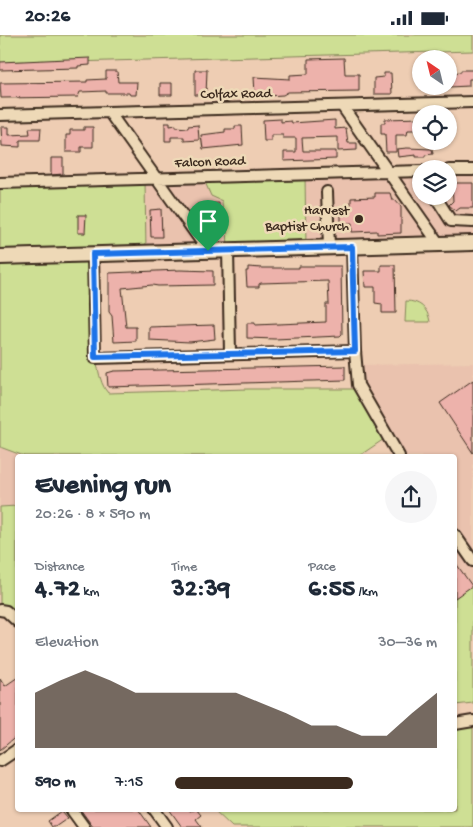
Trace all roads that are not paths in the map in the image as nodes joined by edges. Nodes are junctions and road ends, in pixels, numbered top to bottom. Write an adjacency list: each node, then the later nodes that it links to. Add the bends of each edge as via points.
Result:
1 (473, 102): 2 (street, Colfax Road)
2 (342, 106): 3 (street, Colfax Road); 7 (street)
3 (109, 112): 4 (street, Colfax Road); 9 (street)
4 (0, 115)
5 (457, 170): 6 (street)
6 (473, 170)
7 (388, 172): 8 (street, Falcon Road); 9 (street, Falcon Road); 15 (street)
8 (412, 173)
9 (156, 179): 10 (street, Falcon Road); 19 (street)
10 (0, 183)
11 (327, 192): 16 (street)
12 (441, 205): 13 (street, via 451,221)
13 (473, 222)
14 (473, 243): 15 (main road)
15 (439, 244): 17 (main road)
16 (329, 247): 17 (main road); 18 (main road)
17 (352, 247): 22 (street)
18 (228, 250): 19 (main road); 23 (street)
19 (208, 251): 20 (main road)
20 (93, 254): 21 (main road); 23 (street, via 95,357)
21 (0, 257)
22 (355, 351): 23 (street); 24 (street, via 359,389)
23 (230, 353)
24 (398, 454)
25 (457, 538): 26 (street)
26 (473, 561)
27 (3, 611): 28 (street)
28 (15, 620)
29 (473, 721): 30 (street)
30 (457, 724)
31 (15, 751): 32 (street)
32 (0, 761)
33 (73, 812): 35 (street)
34 (156, 812): 36 (street)
35 (84, 827)
36 (167, 827)

